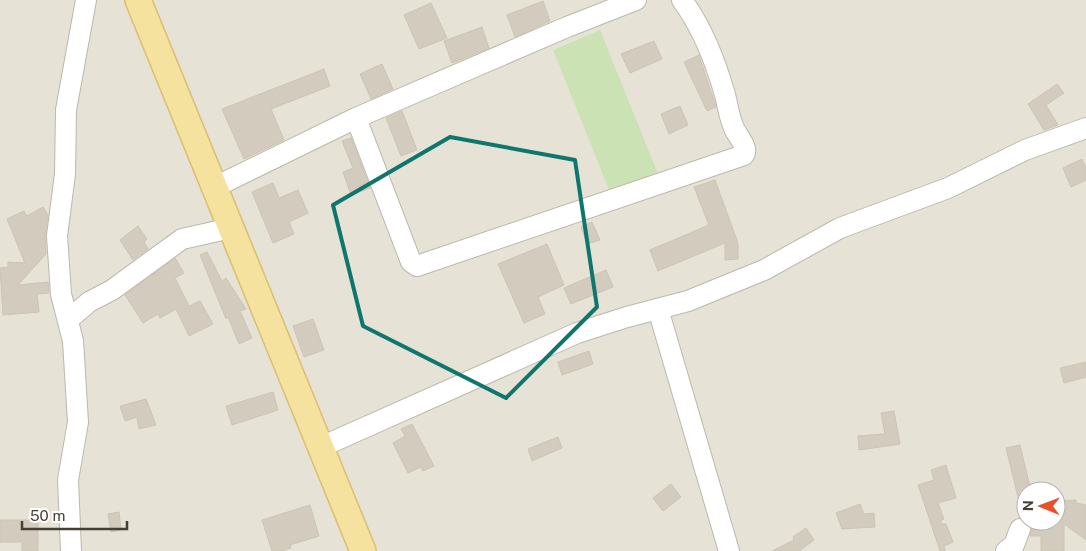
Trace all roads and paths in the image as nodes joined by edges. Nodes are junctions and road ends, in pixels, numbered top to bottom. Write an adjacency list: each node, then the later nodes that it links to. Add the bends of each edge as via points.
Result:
1 (86, 0): 10 (street, via 66,110 65,174 57,236 61,294)
2 (138, 0): 7 (main road)
3 (636, 0): 5 (street)
4 (682, 0): 5 (street, via 693,14 716,69 730,119 745,148 744,155 417,266 411,262)
5 (356, 118): 7 (street)
6 (1086, 128): 9 (street, via 1025,150 948,188 840,228 764,270 688,302)
7 (215, 187): 8 (main road)
8 (232, 228): 10 (street, via 182,239 112,290 88,302); 11 (main road)
9 (658, 309): 11 (street, via 577,333); 15 (street)
10 (68, 320): 13 (street, via 73,340 78,422 68,480)
11 (321, 447): 14 (main road)
12 (1019, 531): 16 (street, via 1014,545)
13 (71, 551)
14 (363, 551)
15 (729, 551)
16 (1006, 551)

